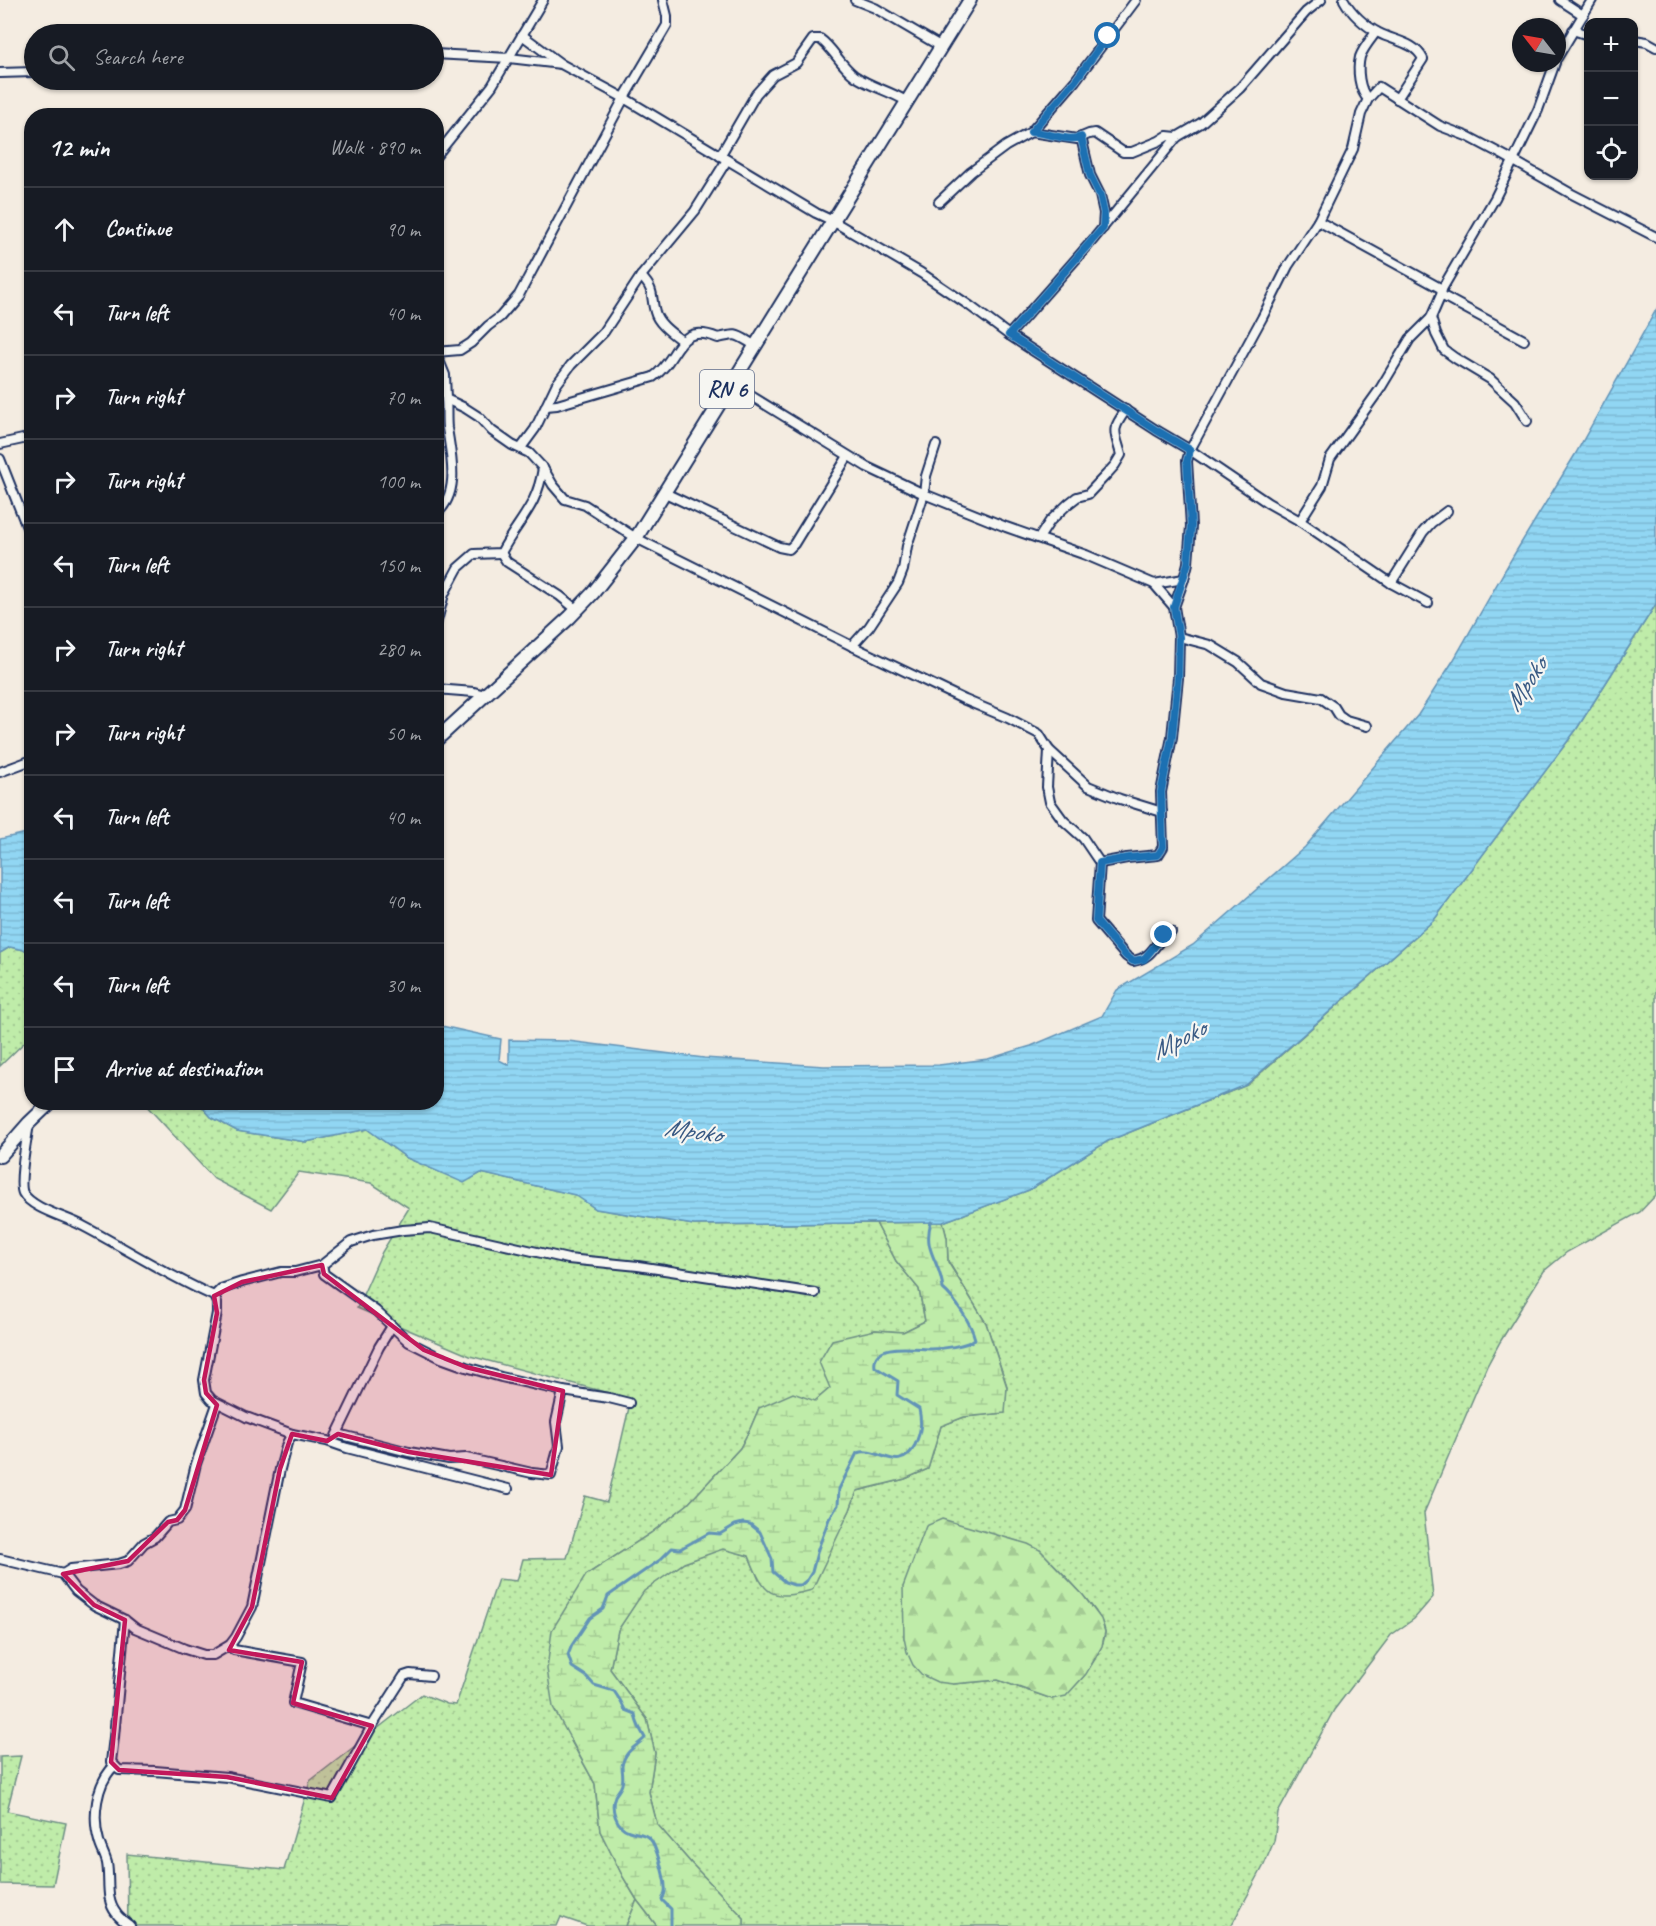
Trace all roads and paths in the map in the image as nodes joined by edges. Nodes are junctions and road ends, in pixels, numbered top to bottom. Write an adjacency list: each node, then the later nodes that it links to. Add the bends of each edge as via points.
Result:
1 (543, 0): 14 (street)
2 (663, 0): 25 (street, via 667,25)
3 (855, 0): 17 (street)
4 (970, 0): 17 (main road, RN 6)
5 (1136, 0): 29 (street)
6 (1321, 0): 31 (street, via 1240,88 1201,123)
7 (1344, 0): 12 (street)
8 (1560, 0): 10 (street)
9 (1592, 0): 10 (street)
10 (1583, 15): 11 (street)
11 (1573, 30): 13 (street); 16 (street)
12 (1376, 32): 26 (street, via 1360,57 1360,82); 27 (street, via 1410,45 1423,59)
13 (1584, 34)
14 (522, 35): 20 (street); 21 (street)
15 (1638, 41): 18 (street)
16 (1566, 42)
17 (940, 46): 28 (main road, RN 6)
18 (1656, 47)
19 (444, 55): 20 (street)
20 (509, 58): 21 (street); 32 (street)
21 (561, 64): 25 (street)
22 (1552, 72): 34 (street)
23 (24, 73): 24 (street)
24 (0, 74)
25 (624, 98): 33 (street); 47 (street, via 519,295 471,344)
26 (1368, 99): 27 (street, via 1379,87); 37 (street, via 1353,148)
27 (1397, 99): 34 (street, via 1440,126)
28 (906, 101): 33 (street, via 858,78 825,42 813,39 796,63 772,75 756,94); 36 (main road, RN 6)
29 (1031, 132): 30 (street); 35 (street, via 978,167)
30 (1081, 137): 31 (street, via 1095,133 1122,152 1132,152 1167,136); 38 (street, via 1090,175 1100,195)
31 (1177, 137): 38 (street)
32 (444, 146)
33 (724, 158): 36 (street); 40 (street, via 695,211)
34 (1513, 160): 39 (street); 41 (street)
35 (939, 202)
36 (831, 220): 43 (street, via 921,273); 46 (main road, RN 6)
37 (1318, 221): 41 (street); 58 (street, via 1288,266)
38 (1103, 228): 43 (street)
39 (1656, 237)
40 (641, 276): 45 (street, via 652,290 655,314); 51 (street, via 604,332 556,385)
41 (1442, 292): 42 (street); 44 (street)
42 (1431, 318): 53 (street, via 1444,350 1490,379 1515,402); 67 (street, via 1410,339 1380,389 1337,447 1322,486)
43 (1009, 335): 52 (street)
44 (1524, 340)
45 (682, 342): 46 (street, via 697,333 718,338 730,333); 51 (street, via 662,371 653,377)
46 (754, 345): 49 (main road, RN 6)
47 (444, 352)
48 (444, 373): 50 (street)
49 (730, 383): 59 (street); 62 (main road, RN 6)
50 (446, 399): 57 (street, via 472,412); 64 (street, via 453,463)
51 (546, 406): 57 (street)
52 (1126, 410): 58 (street); 69 (street, via 1115,427 1121,455 1115,465 1088,494 1077,497 1056,515)
53 (1527, 422)
54 (24, 439): 55 (street)
55 (0, 444)
56 (936, 446): 63 (street)
57 (521, 448): 61 (street)
58 (1190, 450): 67 (street); 71 (street, via 1187,461 1191,526)
59 (848, 456): 62 (street, via 789,549); 63 (street)
60 (0, 459): 66 (street)
61 (543, 468): 68 (street, via 565,499 585,505); 70 (street, via 536,499)
62 (663, 492): 68 (main road, RN 6)
63 (924, 494): 69 (street); 79 (street, via 898,583)
64 (444, 505)
65 (1447, 512): 72 (street, via 1423,532)
66 (24, 520)
67 (1300, 521): 72 (street)
68 (636, 538): 77 (main road, RN 6); 79 (street)
69 (1039, 538): 73 (street)
70 (501, 553): 74 (street, via 474,554 458,568); 77 (street, via 507,562)
71 (1184, 579): 73 (street); 76 (street)
72 (1391, 583): 75 (street)
73 (1154, 584): 76 (street)
74 (444, 594)
75 (1428, 603)
76 (1174, 607): 78 (street)
77 (577, 610): 81 (main road, RN 6)
78 (1179, 637): 82 (street, via 1210,645 1238,662 1261,683 1321,698 1346,720); 87 (street)
79 (852, 646): 84 (street, via 1008,717 1039,734)
80 (444, 690): 81 (street)
81 (486, 695): 83 (main road, RN 6)
82 (1367, 726)
83 (444, 733)
84 (1049, 750): 87 (street, via 1088,786); 88 (street, via 1050,802)
85 (24, 763): 86 (street)
86 (0, 772)
87 (1162, 812): 88 (street, via 1163,847 1158,855)
88 (1100, 863): 89 (street, via 1096,921 1126,956 1133,961 1144,959)
89 (1171, 932)
90 (43, 1110): 91 (main road)
91 (29, 1123): 92 (main road); 95 (street, via 21,1185 33,1204 83,1226)
92 (0, 1156)
93 (322, 1265): 94 (street, via 351,1242 373,1235 430,1228 568,1259); 95 (street, via 242,1282 221,1289); 96 (street, via 324,1274)
94 (815, 1293)
95 (214, 1296): 99 (street, via 218,1312 204,1380 206,1393)
96 (392, 1326): 97 (street, via 409,1342 441,1358); 101 (street)
97 (563, 1390): 98 (street); 101 (street, via 556,1422 559,1446 551,1475 466,1458 409,1452)
98 (629, 1403)
99 (217, 1404): 100 (street); 105 (street, via 195,1464 185,1510 177,1520 168,1522 128,1561 71,1569)
100 (292, 1434): 102 (street); 107 (street, via 279,1469 252,1607)
101 (339, 1434): 102 (street)
102 (327, 1441): 103 (street)
103 (508, 1489)
104 (0, 1559): 105 (street)
105 (63, 1574): 106 (street, via 94,1605)
106 (124, 1620): 107 (street, via 150,1635 204,1654 213,1655); 110 (street, via 110,1754)
107 (230, 1645): 109 (street, via 234,1650 302,1662 293,1703)
108 (431, 1676): 109 (street, via 404,1676)
109 (372, 1726): 110 (street, via 332,1798 227,1777 126,1771)
110 (114, 1766): 111 (street, via 102,1782 96,1824 111,1903)
111 (130, 1926)

